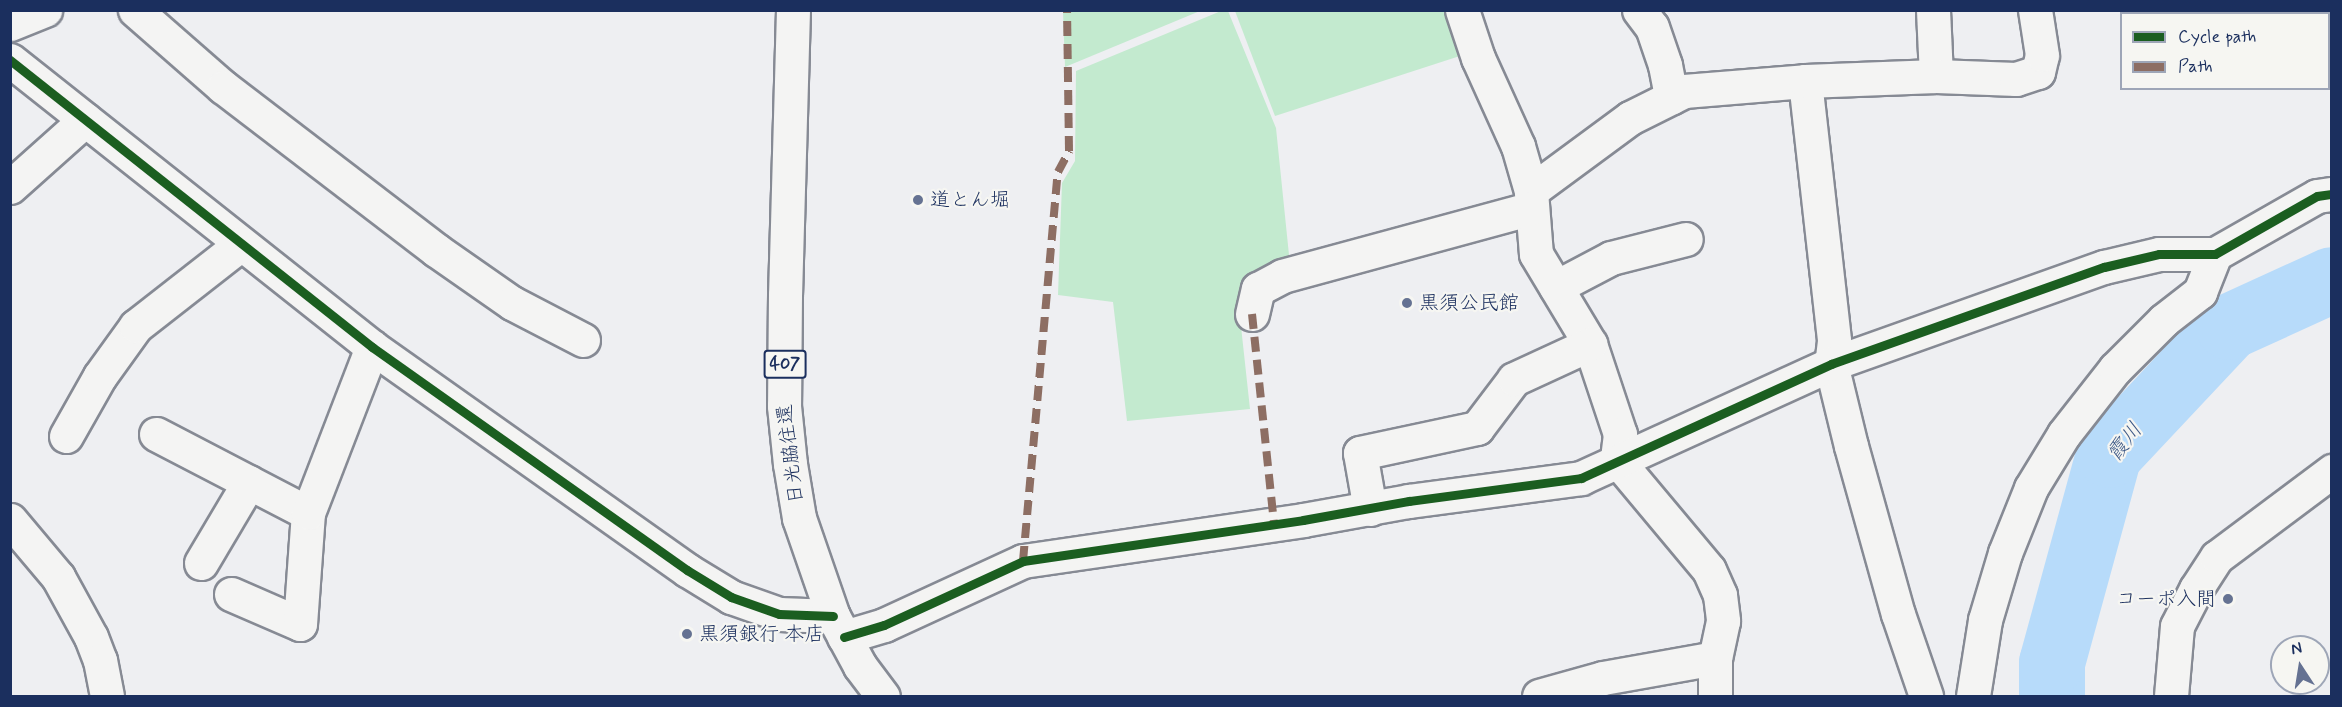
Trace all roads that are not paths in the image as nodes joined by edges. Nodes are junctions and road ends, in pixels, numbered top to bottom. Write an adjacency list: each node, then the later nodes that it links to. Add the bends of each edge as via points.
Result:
1 (45, 10): 8 (main road)
2 (135, 10): 22 (main road, via 223,87 436,250 512,303)
3 (794, 10): 36 (main road, 日光脇往還 / 407, via 784,406 799,518)
4 (1462, 10): 16 (main road, via 1478,58 1518,146)
5 (1639, 10): 12 (main road, via 1652,27)
6 (1933, 10): 10 (main road)
7 (2036, 10): 10 (main road, via 2042,55 2038,72 2016,79)
8 (10, 24)
9 (10, 60): 13 (main road)
10 (1936, 76): 11 (main road)
11 (1805, 81): 12 (main road, via 1684,91); 25 (main road, via 1834,341)
12 (1671, 97): 16 (main road, via 1630,118)
13 (85, 120): 14 (main road); 18 (main road)
14 (10, 187)
15 (2331, 194): 19 (main road, via 2317,196)
16 (1532, 200): 20 (main road, via 1536,255); 21 (main road, via 1282,276 1258,289)
17 (1686, 239): 20 (main road, via 1611,258)
18 (241, 244): 24 (main road); 27 (main road, via 136,326 100,376)
19 (2215, 254): 25 (main road, via 2159,254 2104,267); 43 (main road, via 2200,292 2164,320 2115,369 2064,434 2031,488 2005,553 1985,620)
20 (1556, 287): 23 (main road)
21 (1252, 314)
22 (583, 340)
23 (1590, 344): 28 (main road, via 1620,434); 31 (main road, via 1515,379 1476,428 1360,453)
24 (372, 347): 32 (main road); 36 (main road, via 581,497 731,597 779,614)
25 (1831, 364): 28 (main road); 42 (main road, via 1898,614)
26 (156, 434): 30 (main road)
27 (66, 436)
28 (1617, 460): 31 (main road, via 1581,478); 37 (main road, via 1709,570 1720,595 1723,621)
29 (2331, 471): 44 (main road, via 2217,556 2177,626)
30 (249, 482): 32 (main road); 34 (main road)
31 (1370, 508): 36 (main road, via 1023,561 884,625)
32 (308, 513): 35 (main road, via 300,624)
33 (10, 520): 38 (main road, via 58,577 91,637)
34 (201, 563)
35 (231, 594)
36 (839, 627): 39 (main road, 日光脇往還 / 407, via 860,666)
37 (1715, 658): 40 (main road, via 1603,678); 41 (main road)
38 (107, 696)
39 (883, 696)
40 (1539, 696)
41 (1715, 696)
42 (1926, 696)
43 (1973, 696)
44 (2171, 696)

